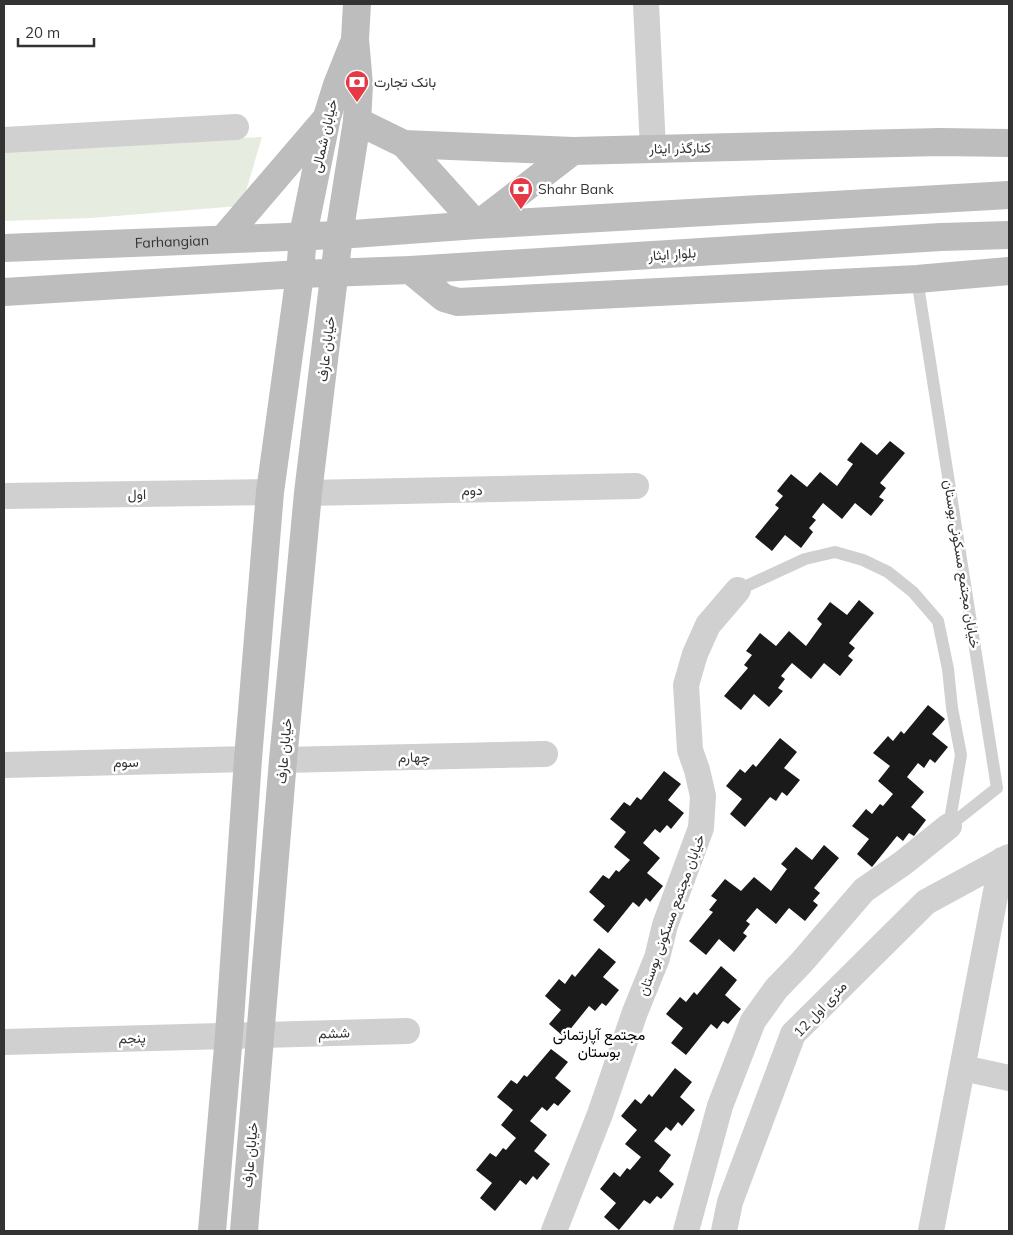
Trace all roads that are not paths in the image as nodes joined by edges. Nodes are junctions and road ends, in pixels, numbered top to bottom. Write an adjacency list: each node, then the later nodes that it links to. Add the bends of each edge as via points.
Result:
1 (357, 4): 3 (main road, خیابان شمالی)
2 (646, 4): 10 (street)
3 (355, 39): 4 (main road, خیابان شمالی); 5 (main road, خیابان شمالی, via 359,84)
4 (327, 117): 16 (main road, خیابان شمالی); 17 (main road)
5 (357, 121): 9 (main road, کنارگذر ایثار); 14 (main road, خیابان شمالی)
6 (236, 127): 7 (street)
7 (4, 140)
8 (1009, 143): 10 (main road, کنارگذر ایثار)
9 (404, 144): 11 (main road, کنارگذر ایثار); 13 (main road)
10 (653, 149): 11 (main road, کنارگذر ایثار)
11 (572, 151): 13 (main road)
12 (1009, 195): 13 (main road)
13 (477, 225): 14 (main road)
14 (339, 234): 16 (main road, Farhangian); 21 (main road, خیابان شمالی)
15 (1009, 235): 19 (main road, بلوار ایثار)
16 (303, 236): 17 (main road, Farhangian); 22 (main road, خیابان شمالی)
17 (224, 238): 18 (main road, Farhangian)
18 (4, 248)
19 (410, 270): 21 (main road, بلوار ایثار); 23 (main road, via 444,298 458,302)
20 (1009, 271): 23 (main road)
21 (336, 272): 22 (main road); 27 (main road, خیابان عارف)
22 (300, 274): 24 (main road); 26 (main road)
23 (917, 279): 34 (lane, خیابان مجتمع مسکونی بوستان, via 997,788)
24 (4, 292)
25 (636, 486): 27 (street, دوم)
26 (270, 492): 28 (street, اول); 31 (main road)
27 (308, 493): 32 (main road, خیابان عارف)
28 (4, 496)
29 (738, 590): 34 (lane, خیابان مجتمع مسکونی بوستان, via 805,559 835,552 888,572 913,592 938,621 948,669 961,755); 44 (street, خیابان مجتمع مسکونی بوستان, via 708,625 686,685 690,750 703,796 702,828 600,1114)
30 (545, 754): 32 (street, چهارم)
31 (248, 759): 33 (street, سوم); 37 (main road)
32 (283, 760): 38 (main road, خیابان عارف)
33 (4, 765)
34 (949, 826): 45 (street, خیابان مجتمع مسکونی بوستان, via 864,890 776,989 753,1021 720,1106)
35 (1006, 859): 40 (street); 46 (street, 12 متری اول, via 926,902 793,1034 730,1202)
36 (407, 1031): 38 (street, ششم)
37 (229, 1036): 38 (street, پنجم); 39 (street, پنجم); 42 (main road)
38 (260, 1036): 43 (main road, خیابان عارف)
39 (4, 1042)
40 (962, 1068): 41 (street); 47 (street)
41 (1009, 1078)
42 (212, 1231)
43 (244, 1231)
44 (554, 1231)
45 (686, 1231)
46 (724, 1231)
47 (931, 1231)

